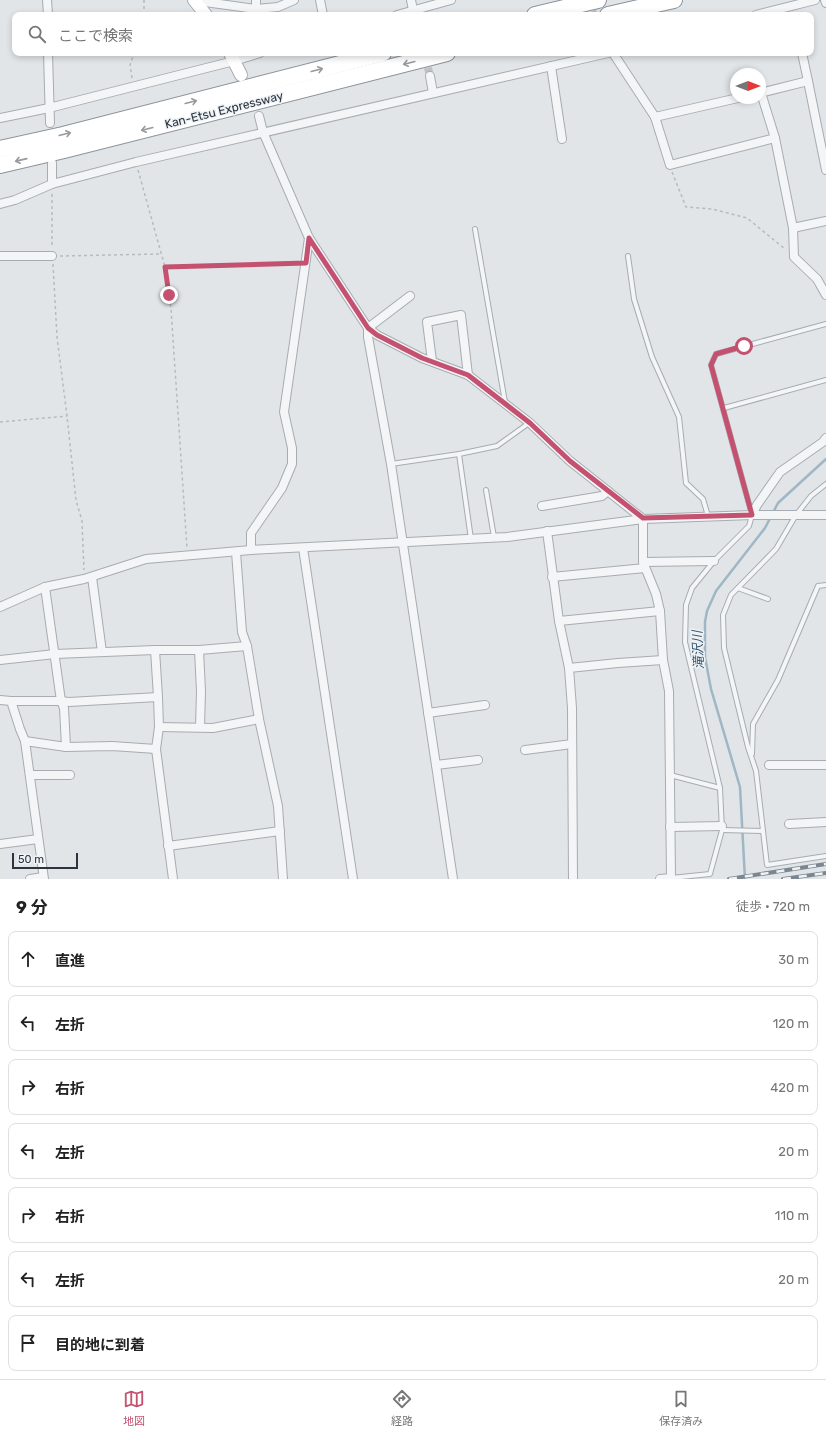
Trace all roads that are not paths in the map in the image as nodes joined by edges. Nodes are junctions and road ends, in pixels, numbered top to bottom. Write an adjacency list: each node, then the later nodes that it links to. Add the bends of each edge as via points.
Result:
1 (47, 0): 14 (street)
2 (256, 0): 13 (street)
3 (294, 0): 13 (street, via 278,7)
4 (320, 0): 15 (street)
5 (411, 0): 16 (street)
6 (451, 0): 17 (street)
7 (598, 0): 18 (highway)
8 (674, 0): 19 (highway)
9 (815, 0): 20 (street)
10 (825, 0): 11 (street)
11 (826, 3)
12 (202, 4): 13 (street)
13 (256, 9)
14 (48, 12)
15 (323, 12)
16 (414, 12)
17 (417, 12)
18 (548, 12)
19 (621, 12)
20 (768, 12)
21 (48, 56): 36 (street)
22 (371, 56): 44 (highway, Kan-Etsu Expressway, one-way to 22)
23 (435, 56): 46 (highway, Kan-Etsu Expressway, one-way to 46)
24 (595, 56): 28 (street)
25 (615, 56): 38 (street)
26 (803, 56): 31 (street)
27 (232, 57): 29 (street); 36 (street, via 133,87)
28 (551, 66): 33 (street); 43 (street)
29 (241, 75)
30 (430, 76): 33 (street)
31 (808, 81): 32 (street); 47 (street)
32 (766, 92)
33 (433, 93): 41 (street)
34 (730, 100): 38 (street)
35 (764, 104): 42 (street)
36 (49, 108): 39 (street); 40 (street)
37 (259, 116): 41 (street)
38 (654, 117): 42 (street, via 670,165)
39 (0, 118)
40 (50, 123)
41 (263, 132): 48 (street); 53 (street)
42 (775, 138): 51 (street)
43 (562, 139)
44 (0, 149)
45 (52, 163): 48 (street)
46 (0, 165)
47 (826, 170)
48 (52, 184): 49 (street)
49 (0, 204)
50 (826, 221): 51 (street)
51 (793, 228): 57 (street, via 794,257 817,279)
52 (474, 229): 64 (lane)
53 (309, 238): 60 (street); 84 (street, via 284,412 292,448 292,464 282,488 251,534)
54 (0, 256): 55 (street)
55 (52, 256)
56 (628, 256): 77 (lane, via 634,298 652,357 679,417 686,483 703,499)
57 (826, 295)
58 (410, 296): 60 (street)
59 (826, 324): 65 (lane, via 716,354 711,365)
60 (368, 328): 61 (street, via 377,335); 69 (street)
61 (432, 361): 62 (street); 62 (street, via 427,322 460,315)
62 (468, 375): 64 (street)
63 (826, 380): 65 (lane)
64 (505, 404): 66 (street)
65 (724, 408): 74 (lane)
66 (530, 423): 68 (lane, via 497,446); 72 (street, via 570,461)
67 (826, 438): 74 (street, via 780,472)
68 (459, 454): 69 (lane); 81 (lane)
69 (391, 464): 82 (street)
70 (826, 484): 75 (lane, via 811,496)
71 (486, 490): 80 (lane)
72 (608, 491): 73 (street, via 602,496); 78 (street)
73 (542, 506)
74 (752, 515): 75 (street); 77 (street); 86 (lane, via 749,526)
75 (796, 515): 76 (street); 92 (lane, via 776,549)
76 (826, 515)
77 (708, 516): 78 (street)
78 (643, 518): 79 (street); 87 (street)
79 (547, 531): 80 (street); 88 (street)
80 (494, 538): 81 (street)
81 (471, 539): 82 (street)
82 (402, 543): 83 (street); 110 (street)
83 (303, 548): 84 (street); 143 (street)
84 (251, 550): 85 (street)
85 (236, 552): 89 (street, via 146,560); 97 (street, via 242,632)
86 (714, 561): 87 (street); 127 (lane, via 692,588 686,605 685,642)
87 (644, 565): 88 (street); 95 (street)
88 (552, 577): 96 (street)
89 (88, 578): 91 (street); 100 (street)
90 (826, 585): 119 (lane, via 818,586 778,680 753,724)
91 (45, 586): 94 (street); 101 (street)
92 (738, 588): 93 (lane); 119 (lane, via 731,595 723,615 724,648)
93 (768, 599)
94 (0, 607)
95 (660, 611): 96 (street); 103 (street)
96 (559, 621): 104 (street)
97 (247, 646): 99 (street); 111 (street)
98 (155, 650): 99 (street); 100 (street); 105 (street)
99 (199, 650): 113 (street)
100 (102, 652): 101 (street)
101 (55, 654): 102 (street); 108 (street)
102 (0, 660)
103 (663, 660): 104 (street); 126 (street, via 669,690)
104 (569, 668): 115 (street)
105 (158, 697): 108 (street); 112 (street)
106 (0, 700): 107 (street)
107 (11, 701): 108 (street); 114 (street)
108 (61, 701): 116 (street, via 64,708)
109 (484, 705): 110 (street)
110 (428, 713): 121 (street)
111 (260, 719): 113 (street, via 214,728); 132 (street, via 278,806)
112 (158, 727): 113 (street); 117 (street)
113 (200, 727)
114 (25, 741): 116 (street); 124 (street)
115 (572, 744): 118 (street); 145 (street)
116 (66, 747): 117 (street, via 112,746)
117 (156, 749): 136 (street)
118 (525, 750)
119 (752, 758): 133 (lane, via 756,771)
120 (478, 760): 121 (street)
121 (436, 765): 144 (street)
122 (769, 765): 123 (street)
123 (826, 765)
124 (30, 775): 125 (street); 134 (street)
125 (70, 775)
126 (670, 775): 127 (lane); 130 (street)
127 (720, 788): 131 (lane)
128 (826, 822): 129 (street)
129 (789, 824)
130 (670, 827): 131 (street); 139 (street)
131 (722, 828): 133 (lane); 139 (lane, via 710,874)
132 (280, 831): 136 (street); 142 (street)
133 (762, 831): 137 (lane, via 767,865)
134 (38, 839): 135 (street); 138 (street)
135 (0, 844)
136 (168, 846): 141 (street)
137 (826, 856)
138 (44, 878): 140 (street)
139 (671, 878): 146 (street)
140 (30, 879)
141 (173, 879)
142 (283, 879)
143 (353, 879)
144 (453, 879)
145 (573, 879)
146 (660, 879)

